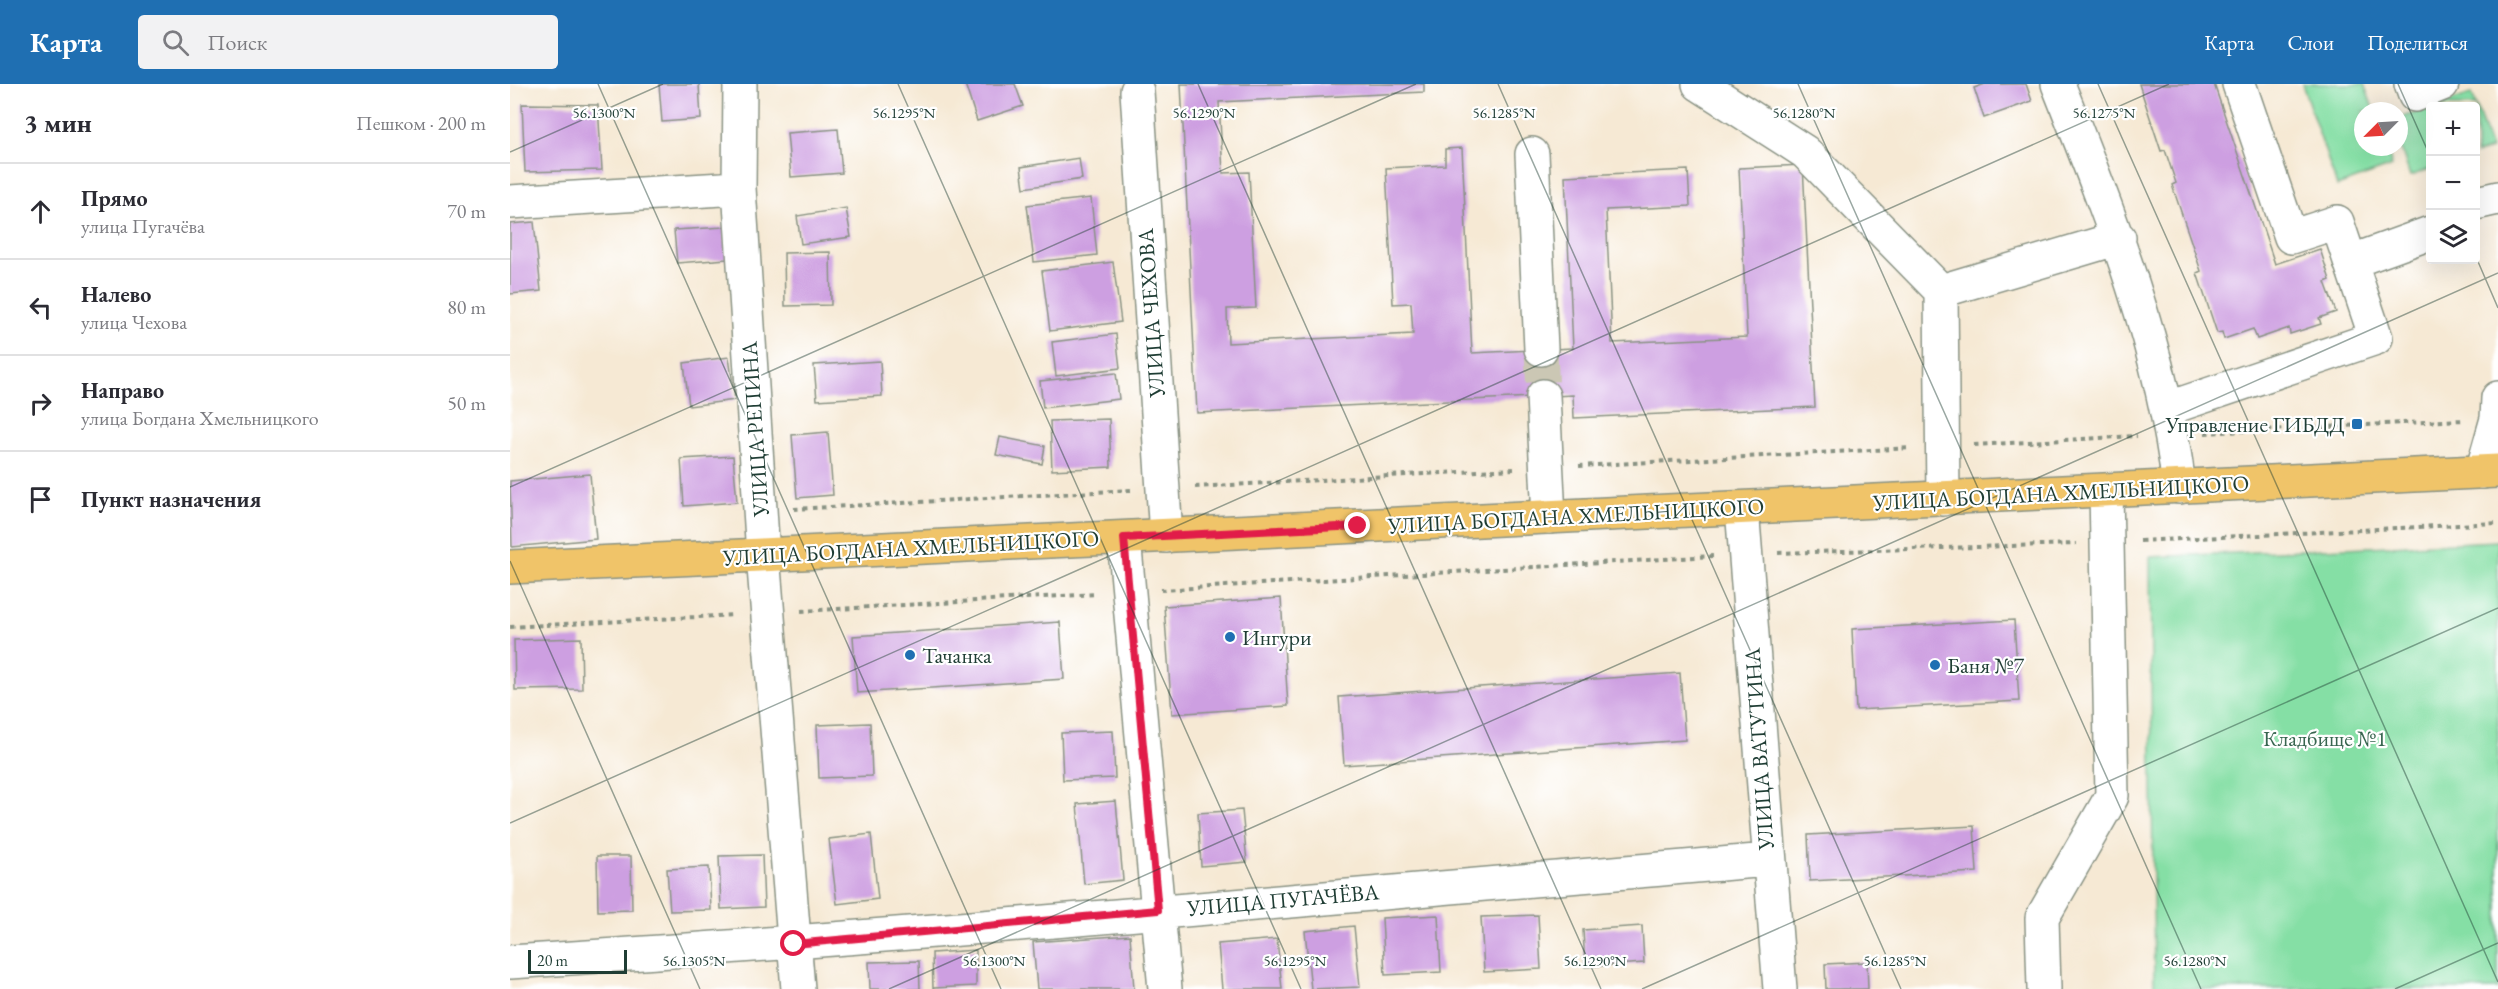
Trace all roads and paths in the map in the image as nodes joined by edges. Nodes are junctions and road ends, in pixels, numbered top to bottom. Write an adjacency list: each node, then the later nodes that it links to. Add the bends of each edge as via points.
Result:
1 (740, 84): 9 (street, УЛИЦА РЕПИНА)
2 (1699, 84): 16 (street, via 1805,152)
3 (2239, 84): 15 (street, via 2291,237 2337,222)
4 (2411, 84): 5 (street, via 2415,95)
5 (2442, 84)
6 (2063, 85): 14 (street)
7 (1137, 91): 25 (street, УЛИЦА ЧЕХОВА)
8 (1532, 154): 17 (street)
9 (739, 188): 11 (street); 29 (street, УЛИЦА РЕПИНА)
10 (2498, 198): 12 (street)
11 (510, 202)
12 (2480, 202)
13 (2426, 234): 15 (street)
14 (2119, 238): 16 (street); 20 (street)
15 (2350, 262): 20 (street, via 2376,338)
16 (1941, 291): 21 (street)
17 (1541, 349)
18 (1543, 396): 22 (street)
19 (2497, 408): 20 (path); 23 (street)
20 (2169, 422): 21 (path); 24 (street)
21 (1942, 447): 22 (path); 27 (street)
22 (1547, 467): 25 (path); 30 (street)
23 (2490, 472): 24 (main road, УЛИЦА БОГДАНА ХМЕЛЬНИЦКОГО)
24 (2179, 487): 26 (main road, УЛИЦА БОГДАНА ХМЕЛЬНИЦКОГО)
25 (1162, 488): 29 (path); 32 (street, УЛИЦА ЧЕХОВА)
26 (2106, 490): 27 (main road, УЛИЦА БОГДАНА ХМЕЛЬНИЦКОГО); 34 (street)
27 (1943, 499): 28 (main road, УЛИЦА БОГДАНА ХМЕЛЬНИЦКОГО)
28 (1742, 508): 30 (main road, УЛИЦА БОГДАНА ХМЕЛЬНИЦКОГО); 35 (street, УЛИЦА ВАТУТИНА)
29 (760, 511): 36 (street, УЛИЦА РЕПИНА)
30 (1549, 517): 32 (main road, УЛИЦА БОГДАНА ХМЕЛЬНИЦКОГО)
31 (2498, 524): 34 (path)
32 (1166, 536): 33 (main road, УЛИЦА БОГДАНА ХМЕЛЬНИЦКОГО)
33 (1124, 538): 36 (main road, УЛИЦА БОГДАНА ХМЕЛЬНИЦКОГО); 38 (street)
34 (2108, 543): 35 (path); 48 (street, via 2112,796 2042,918)
35 (1744, 554): 38 (path); 41 (street, УЛИЦА ВАТУТИНА)
36 (763, 555): 37 (main road, УЛИЦА БОГДАНА ХМЕЛЬНИЦКОГО); 39 (street, УЛИЦА РЕПИНА)
37 (510, 567)
38 (1129, 592): 39 (path); 42 (street)
39 (768, 613): 40 (path); 43 (street, УЛИЦА РЕПИНА)
40 (510, 627)
41 (1768, 860): 42 (street, УЛИЦА ПУГАЧЁВА); 47 (street, УЛИЦА ВАТУТИНА)
42 (1158, 910): 43 (street, УЛИЦА ПУГАЧЁВА); 46 (street)
43 (794, 944): 44 (street, УЛИЦА ПУГАЧЁВА); 45 (street, УЛИЦА РЕПИНА)
44 (510, 962)
45 (798, 989)
46 (1165, 989)
47 (1780, 989)
48 (2044, 989)

